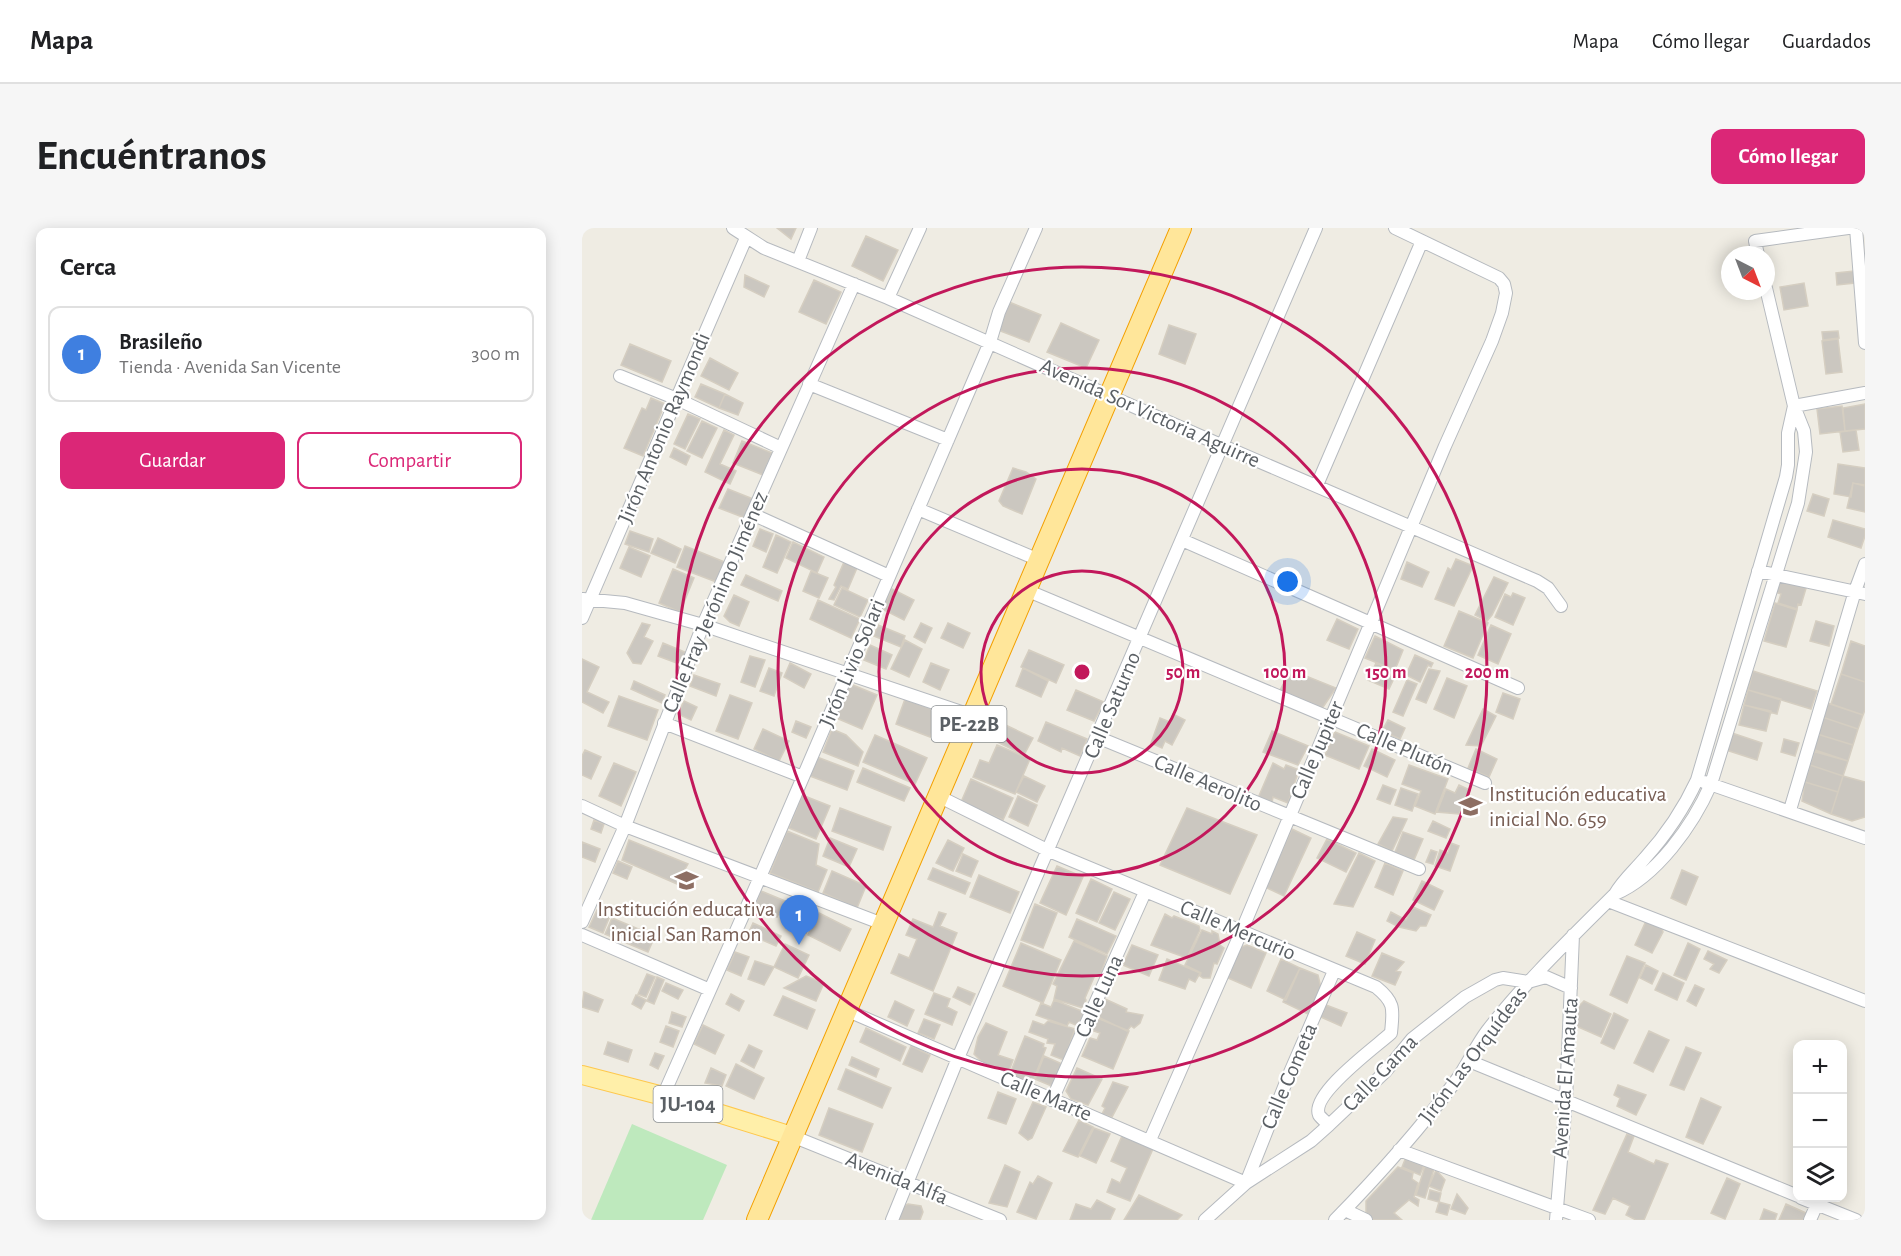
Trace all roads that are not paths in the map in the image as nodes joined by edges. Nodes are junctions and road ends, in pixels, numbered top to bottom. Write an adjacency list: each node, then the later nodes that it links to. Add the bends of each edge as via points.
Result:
1 (733, 228): 10 (street, Avenida Sor Victoria Aguirre)
2 (811, 228): 13 (street)
3 (920, 228): 15 (street)
4 (1036, 228): 17 (street, Jirón Livio Solari)
5 (1181, 228): 22 (highway, PE-22B)
6 (1316, 228): 26 (street, Calle Saturno)
7 (1395, 228): 11 (street)
8 (1848, 228): 12 (street, via 1755,241)
9 (1856, 228): 18 (street)
10 (746, 238): 13 (street, Avenida Sor Victoria Aguirre); 23 (street, Jirón Antonio Raymondi)
11 (1422, 241): 28 (street); 31 (street, Calle Jupiter, via 1499,278 1506,293 1492,341)
12 (1756, 246)
13 (798, 261): 14 (street, Avenida Sor Victoria Aguirre)
14 (854, 284): 15 (street, Avenida Sor Victoria Aguirre); 20 (street, Calle Fray Jerónimo Jiménez)
15 (888, 298): 17 (street, Avenida Sor Victoria Aguirre)
16 (1769, 300): 24 (street)
17 (990, 342): 22 (street, Avenida Sor Victoria Aguirre); 25 (street, Jirón Livio Solari)
18 (1865, 342)
19 (620, 376): 23 (street)
20 (809, 384): 25 (street); 27 (street, Calle Fray Jerónimo Jiménez)
21 (1865, 393): 24 (street)
22 (1110, 394): 26 (street, Avenida Sor Victoria Aguirre); 33 (highway, PE-22B)
23 (676, 399): 27 (street); 40 (street, Jirón Antonio Raymondi)
24 (1794, 406): 35 (street, via 1788,433 1787,471); 36 (street, via 1804,431 1806,452 1798,502)
25 (948, 440): 29 (street, Jirón Livio Solari)
26 (1223, 446): 28 (street, Avenida Sor Victoria Aguirre); 32 (street, Calle Saturno)
27 (781, 448): 30 (street, Calle Fray Jerónimo Jiménez)
28 (1317, 485): 31 (street, Avenida Sor Victoria Aguirre)
29 (918, 509): 33 (street); 37 (street, Jirón Livio Solari)
30 (752, 514): 37 (street); 44 (street, Calle Fray Jerónimo Jiménez)
31 (1411, 526): 41 (street, Avenida Sor Victoria Aguirre, via 1537,581 1548,588); 43 (street, Calle Jupiter)
32 (1182, 540): 43 (street); 45 (street, Calle Saturno)
33 (1039, 560): 38 (highway, PE-22B)
34 (1865, 564): 39 (street)
35 (1758, 571): 36 (street); 53 (street)
36 (1777, 573): 39 (street); 55 (street)
37 (889, 576): 46 (street, Jirón Livio Solari)
38 (1026, 590): 45 (street, Calle Plutón); 48 (highway, PE-22B)
39 (1860, 592): 58 (street)
40 (585, 600): 42 (street, Jirón Antonio Raymondi); 44 (street, via 625,603)
41 (1561, 606)
42 (582, 618)
43 (1370, 624): 47 (street); 49 (street, Calle Jupiter)
44 (703, 625): 46 (street); 50 (street, Calle Fray Jerónimo Jiménez)
45 (1141, 637): 49 (street, Calle Plutón); 51 (street, Calle Saturno)
46 (848, 673): 48 (street); 52 (street, Jirón Livio Solari)
47 (1518, 688)
48 (972, 716): 56 (highway, PE-22B)
49 (1331, 718): 54 (street, Calle Plutón); 59 (street, Calle Jupiter)
50 (664, 723): 52 (street); 60 (street, Calle Fray Jerónimo Jiménez)
51 (1098, 737): 59 (street, Calle Aerolito); 62 (street, Calle Saturno)
52 (803, 777): 64 (street, Jirón Livio Solari)
53 (1697, 780): 55 (street); 66 (street, via 1667,831)
54 (1485, 783)
55 (1711, 784): 58 (street); 66 (street, via 1676,843 1634,884)
56 (938, 796): 62 (street, Calle Mercurio); 68 (highway, PE-22B)
57 (582, 806): 60 (street)
58 (1790, 810): 61 (street)
59 (1289, 817): 63 (street, Calle Aerolito); 69 (street, Calle Jupiter)
60 (625, 826): 64 (street); 67 (street, Calle Fray Jerónimo Jiménez)
61 (1864, 836)
62 (1049, 851): 65 (street, Calle Mercurio); 78 (street, Calle Saturno)
63 (1419, 869)
64 (760, 878): 68 (street); 75 (street, Jirón Livio Solari)
65 (1145, 892): 69 (street, Calle Mercurio); 82 (street, Calle Luna)
66 (1612, 898): 71 (street, Jirón Las Orquídeas); 76 (street)
67 (582, 922)
68 (883, 924): 77 (highway, PE-22B)
69 (1242, 930): 72 (street, Calle Mercurio); 86 (street, Calle Jupiter)
70 (582, 935): 75 (street)
71 (1574, 935): 73 (street, Jirón Las Orquídeas); 74 (street, Avenida El Amauta)
72 (1334, 971): 84 (street, Calle Mercurio, via 1376,987 1392,1002 1393,1009 1391,1033 1320,1100 1319,1114); 89 (street, Calle Cometa)
73 (1528, 982): 74 (street, Calle Gama, via 1546,976); 79 (street, Jirón Las Orquídeas, via 1485,1033); 84 (street, Calle Gama, via 1503,978 1465,997 1412,1039 1385,1072)
74 (1571, 988): 83 (street, Avenida El Amauta)
75 (710, 990): 81 (street, Jirón Livio Solari)
76 (1865, 1001)
77 (846, 1010): 78 (street, Calle Marte); 85 (highway, PE-22B)
78 (958, 1058): 82 (street, Calle Marte); 88 (street, Calle Saturno)
79 (1469, 1061): 83 (street); 87 (street, Jirón Las Orquídeas)
80 (582, 1075): 81 (main road, JU-104)
81 (663, 1096): 85 (main road, JU-104)
82 (1052, 1100): 86 (street, Calle Marte)
83 (1566, 1100): 90 (street); 94 (street, Avenida El Amauta)
84 (1329, 1125): 89 (street, Calle Gama)
85 (792, 1136): 88 (street, Avenida Alfa); 95 (highway, PE-22B)
86 (1150, 1140): 89 (street, Calle Marte)
87 (1399, 1150): 93 (street, Jirón Las Orquídeas); 94 (street)
88 (908, 1181): 96 (street, Calle Saturno); 97 (street, Avenida Alfa)
89 (1246, 1183): 98 (street, Calle Gama)
90 (1793, 1195)
91 (1812, 1202): 92 (street)
92 (1817, 1204): 102 (street); 103 (street)
93 (1345, 1210): 99 (street, Jirón Las Orquídeas); 100 (street)
94 (1556, 1214): 101 (street)
95 (756, 1220)
96 (892, 1220)
97 (1000, 1220)
98 (1205, 1220)
99 (1335, 1220)
100 (1366, 1220)
101 (1589, 1220)
102 (1810, 1220)
103 (1856, 1220)

